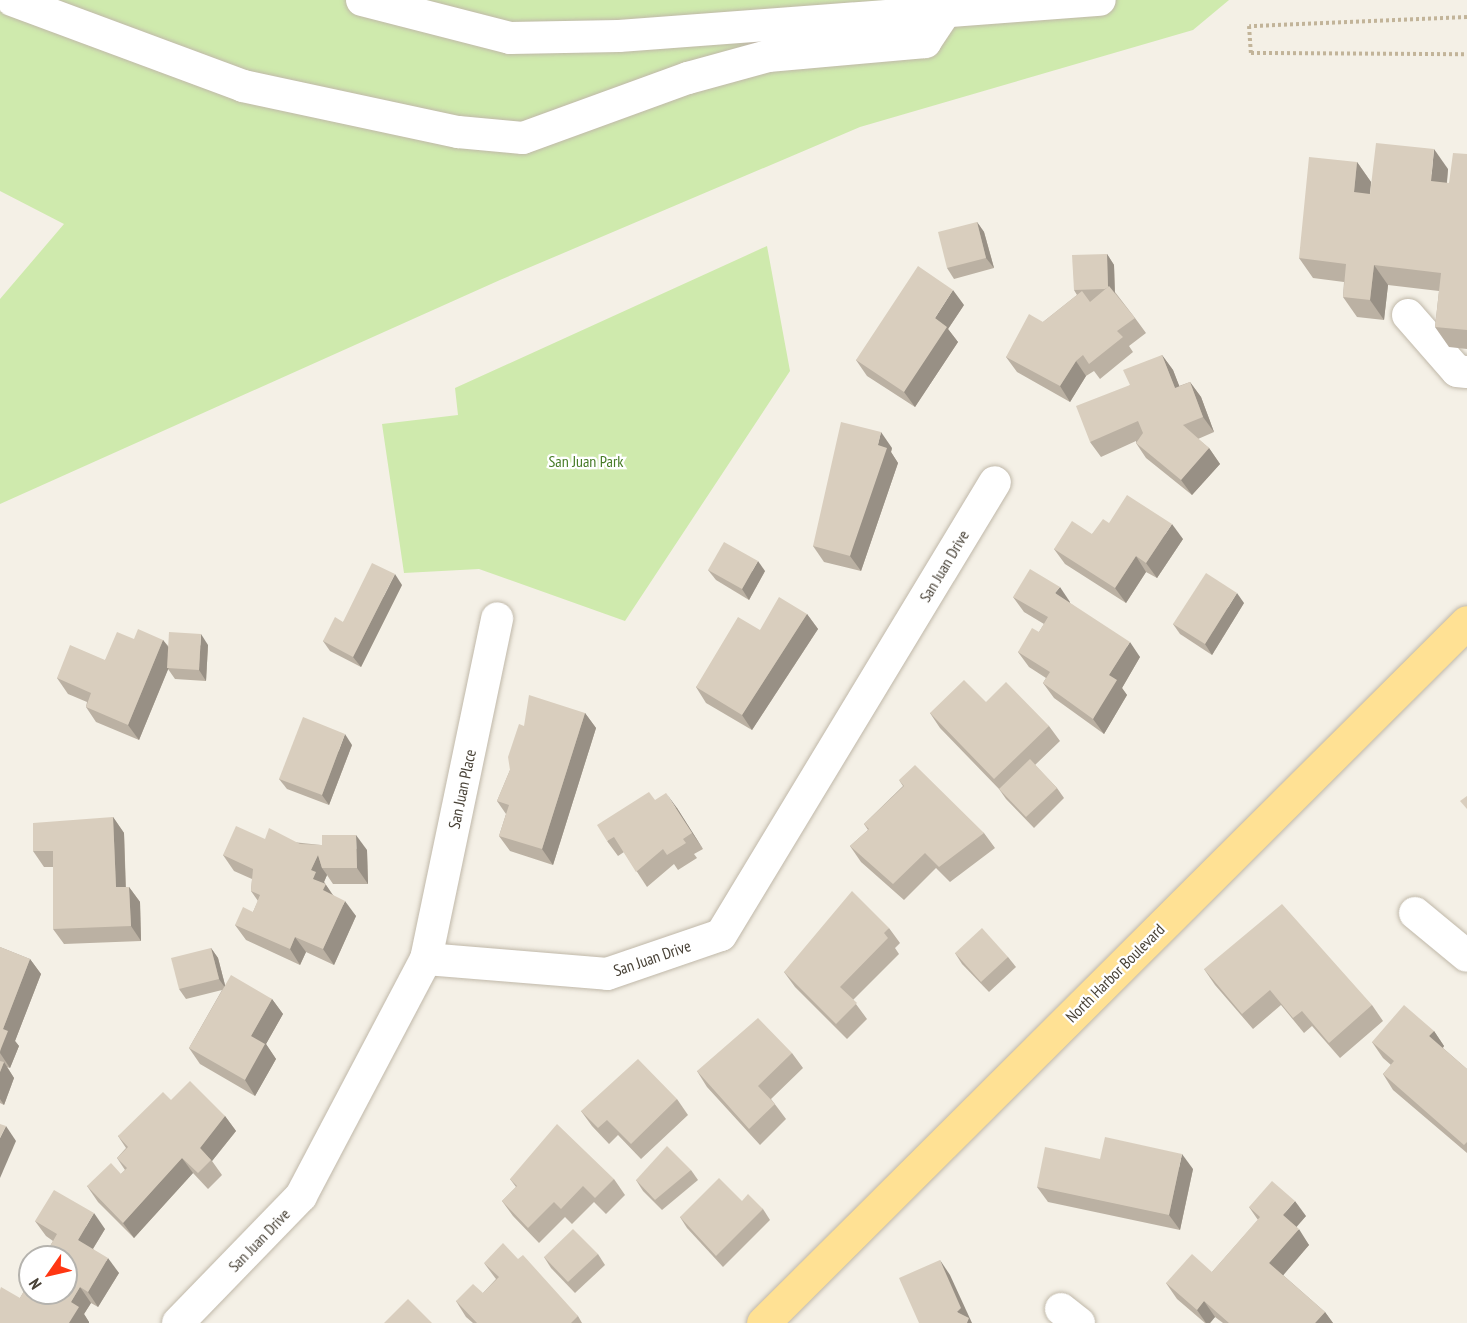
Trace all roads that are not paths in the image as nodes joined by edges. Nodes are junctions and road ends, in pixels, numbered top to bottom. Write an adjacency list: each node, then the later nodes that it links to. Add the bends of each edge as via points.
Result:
1 (12, 0): 4 (street, via 243,86 458,132 523,138 688,78 768,56 925,42)
2 (362, 0): 4 (street, via 510,38 619,36)
3 (1100, 0): 4 (street)
4 (949, 5)
5 (1408, 315): 6 (street, via 1457,370)
6 (1467, 372)
7 (995, 482): 12 (street, San Juan Drive, via 721,934 607,974)
8 (497, 618): 12 (street, San Juan Place)
9 (1467, 622): 14 (main road, North Harbor Boulevard)
10 (1415, 913): 11 (street)
11 (1467, 956)
12 (426, 959): 13 (street, San Juan Drive, via 302,1196)
13 (178, 1323)
14 (763, 1323)

